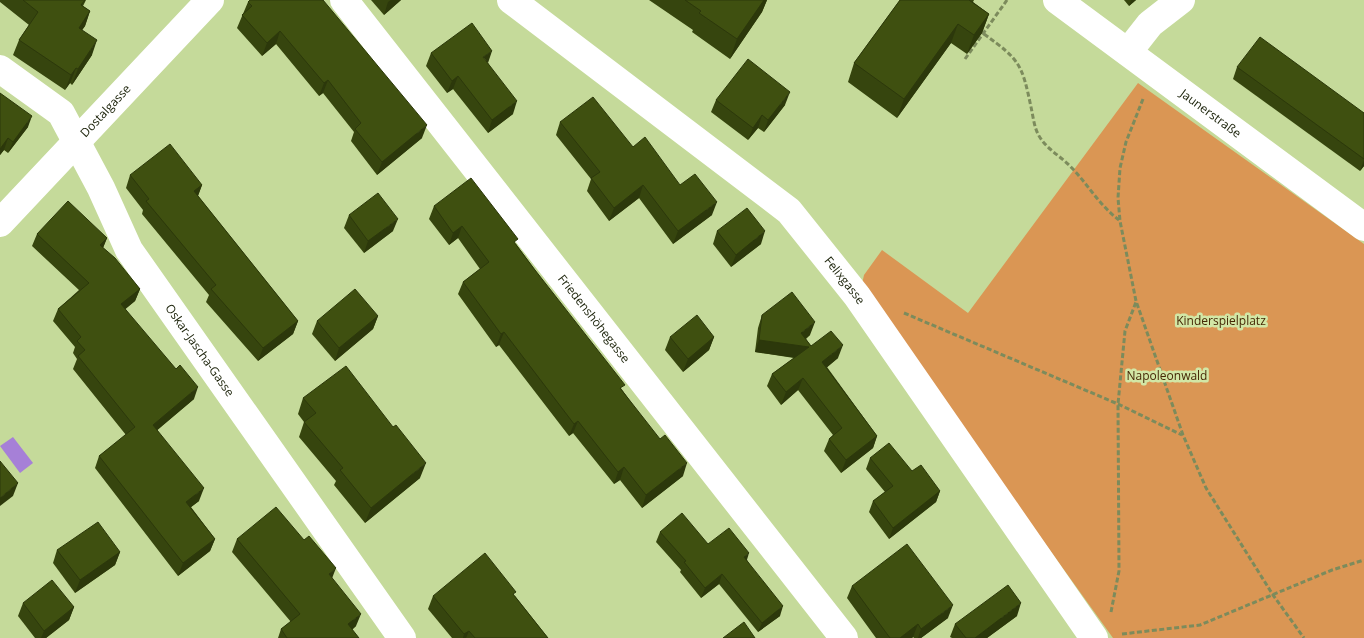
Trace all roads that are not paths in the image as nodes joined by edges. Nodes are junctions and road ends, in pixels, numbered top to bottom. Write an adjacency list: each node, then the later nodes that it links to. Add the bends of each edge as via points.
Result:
1 (210, 0): 8 (street, Dostalgasse)
2 (344, 0): 13 (street, Friedenshöhegasse)
3 (511, 0): 11 (street, Felixgasse, via 789,210)
4 (1057, 0): 6 (street, Jaunerstraße)
5 (1182, 0): 6 (street, via 1150,24)
6 (1128, 52): 10 (street, Jaunerstraße)
7 (0, 69): 8 (street, Oskar-Jascha-Gasse, via 61,113)
8 (76, 142): 9 (street, Dostalgasse); 12 (street, Oskar-Jascha-Gasse, via 129,250)
9 (0, 223)
10 (1364, 227)
11 (1107, 631)
12 (402, 638)
13 (844, 638)

